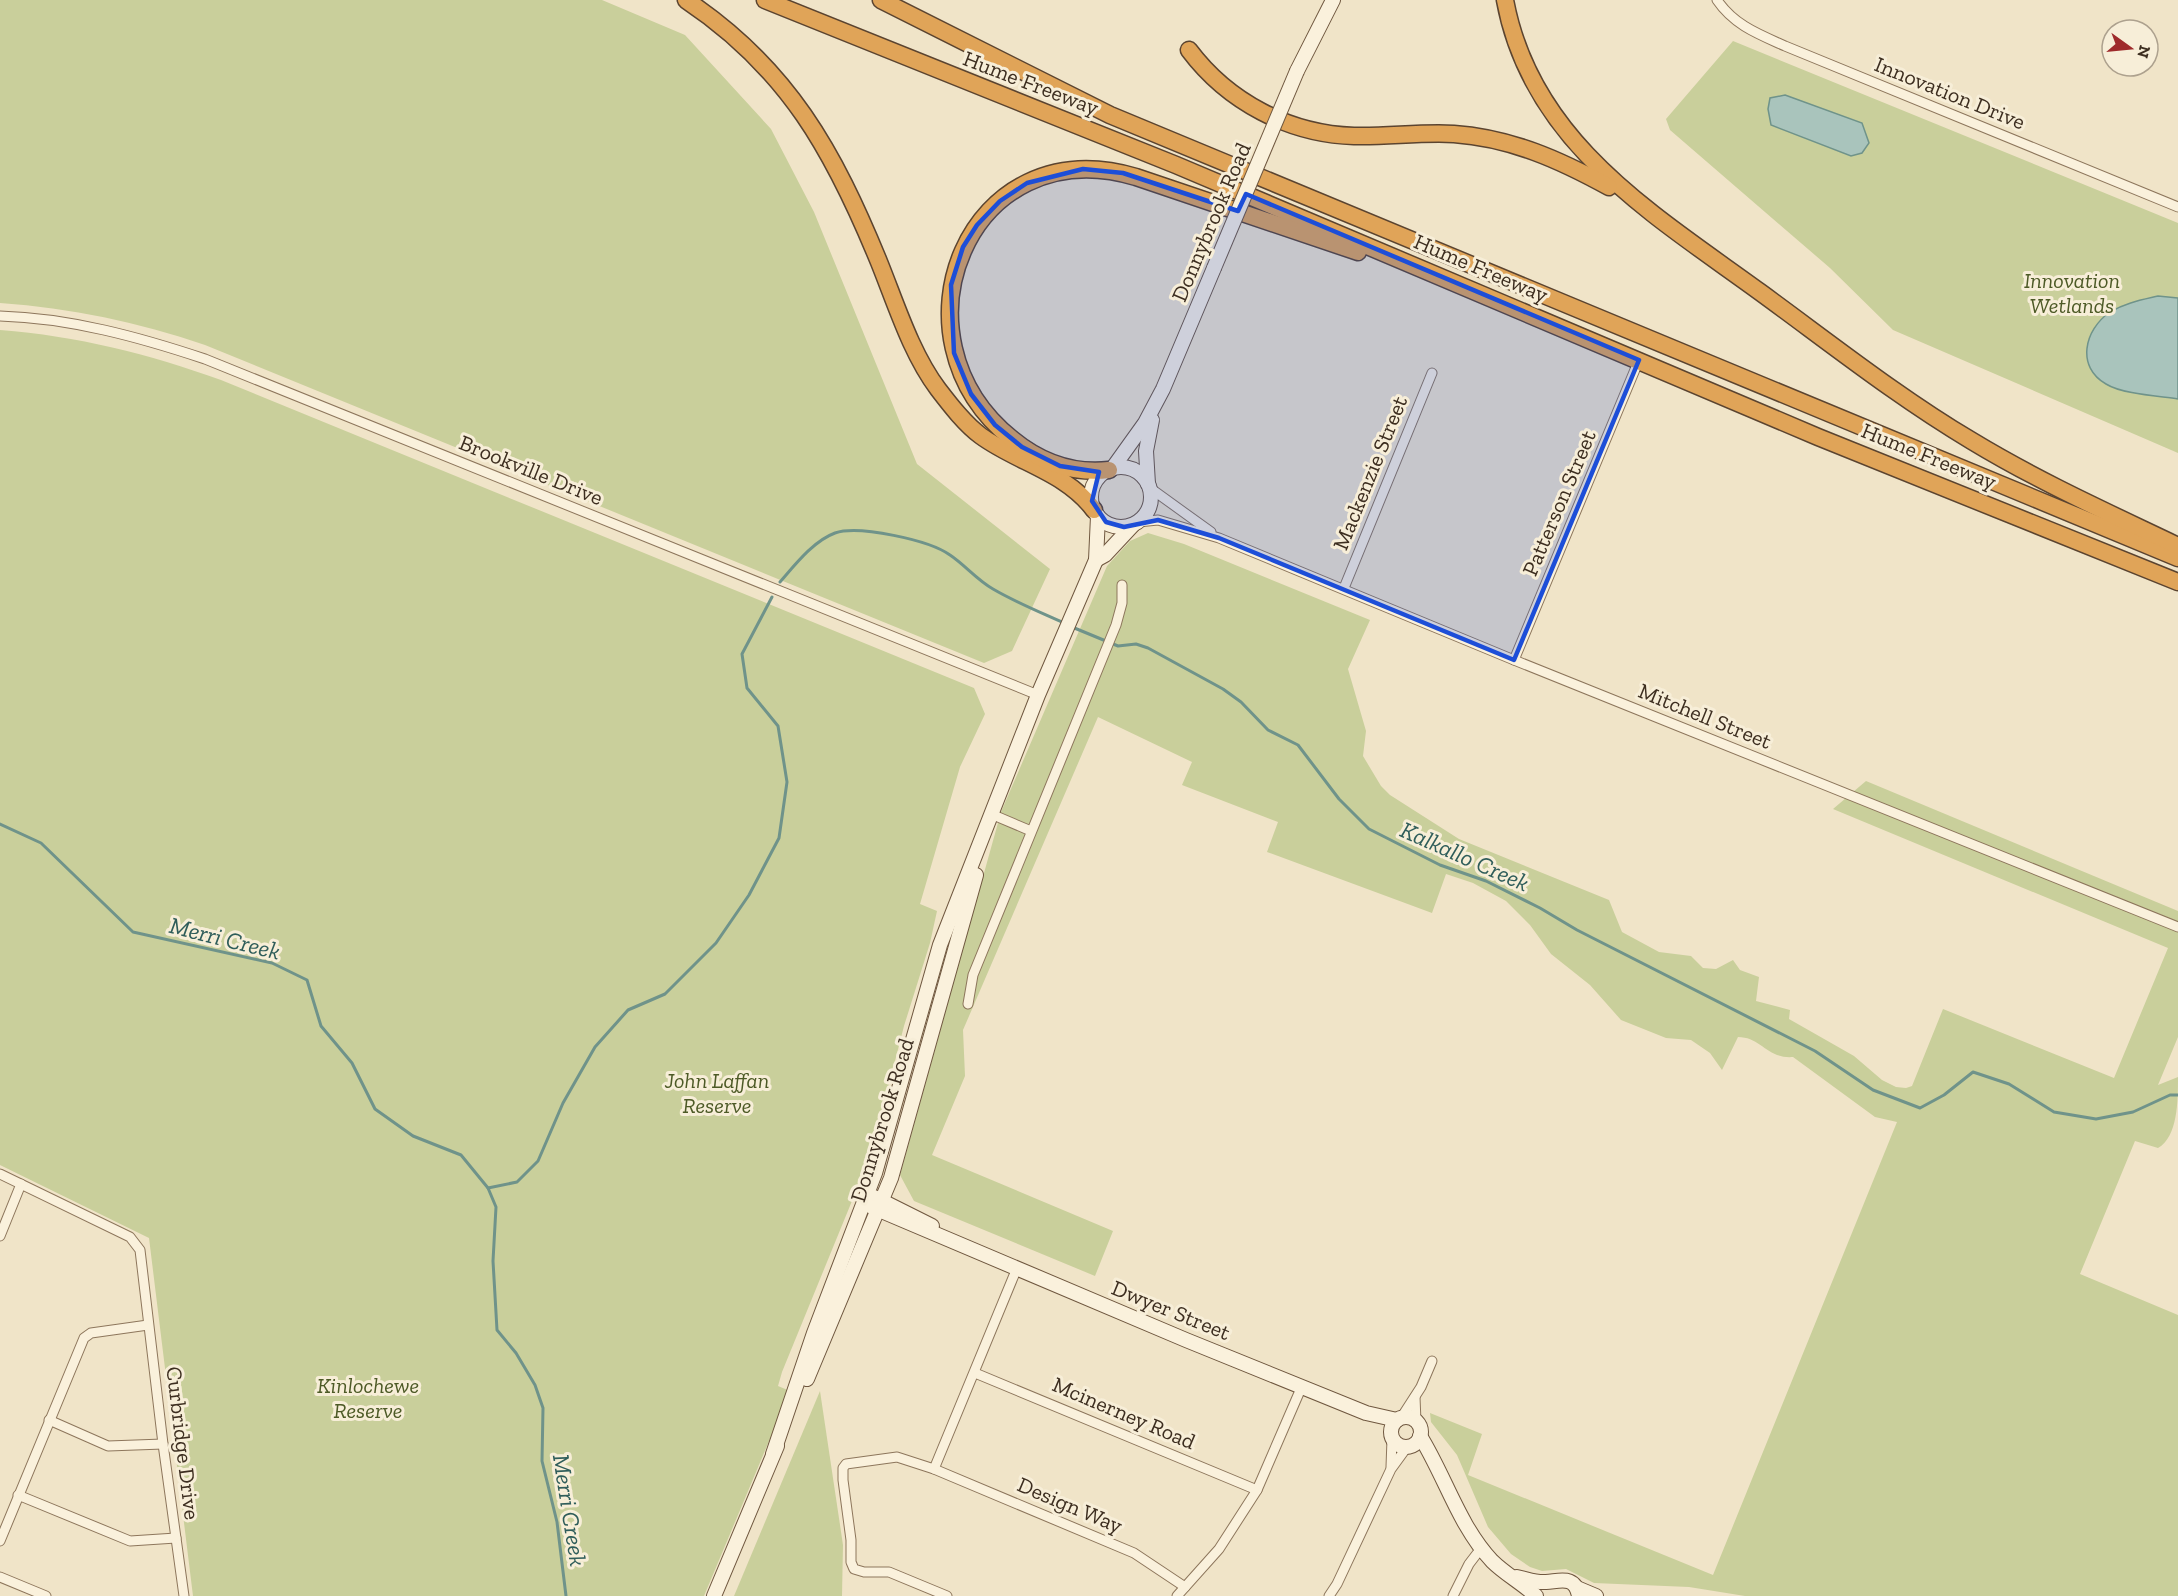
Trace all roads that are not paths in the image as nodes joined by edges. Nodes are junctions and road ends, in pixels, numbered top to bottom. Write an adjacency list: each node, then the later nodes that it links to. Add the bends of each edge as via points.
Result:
1 (686, 0): 19 (highway, via 733,36 772,74 822,138 859,211 915,348 939,390 982,436 1044,469 1085,497)
2 (765, 0): 12 (highway, Hume Freeway)
3 (880, 0): 23 (highway, Hume Freeway, via 1110,116)
4 (1327, 0): 9 (main road, Donnybrook Road)
5 (1333, 0): 9 (main road, Donnybrook Road)
6 (1505, 0): 10 (highway, via 1520,49 1549,108 1596,166)
7 (1717, 0): 11 (street, Innovation Drive, via 1743,27 1785,46)
8 (1189, 50): 10 (highway, via 1208,74 1237,99 1301,128 1354,136 1455,134 1504,142 1566,163)
9 (1297, 71): 16 (main road, Donnybrook Road, bridge)
10 (1643, 207): 22 (highway, via 1891,389 1972,442)
11 (2178, 207)
12 (1459, 283): 14 (highway, Hume Freeway); 17 (highway, via 1123,173 1083,169 1050,174 1027,183 988,210 963,247 950,301 956,361 985,414 1022,447 1070,469)
13 (0, 316): 29 (street, Brookville Drive, via 115,332 205,359)
14 (1639, 360): 25 (highway, Hume Freeway, via 1818,437); 28 (street, Patterson Street)
15 (1432, 373): 27 (street, Mackenzie Street)
16 (1163, 389): 17 (main road, Donnybrook Road, via 1145,423); 18 (main road, Donnybrook Road, via 1146,451)
17 (1111, 469): 18 (main road, via 1129,468); 19 (main road, via 1095,483 1092,501)
18 (1149, 486): 20 (main road, via 1148,510); 21 (street, Mitchell Street)
19 (1096, 513): 20 (main road, via 1115,526); 24 (main road, Donnybrook Road)
20 (1136, 523): 21 (street, Mitchell Street, via 1158,520); 24 (main road, Donnybrook Road)
21 (1219, 538): 27 (street, Mitchell Street)
22 (2178, 546)
23 (2178, 558)
24 (1096, 560): 29 (main road, Donnybrook Road)
25 (2178, 582)
26 (1122, 585): 31 (street, via 1120,613 1113,632)
27 (1344, 588): 28 (street, Mitchell Street)
28 (1514, 660): 32 (street, Mitchell Street)
29 (1038, 695): 30 (main road, Donnybrook Road)
30 (990, 818): 31 (street); 36 (main road, Donnybrook Road, via 940,945); 37 (main road, Donnybrook Road, via 903,1137)
31 (1031, 831): 33 (street, via 972,975)
32 (2178, 927)
33 (968, 1004)
34 (0, 1174): 35 (street, Curbridge Drive)
35 (21, 1184): 38 (street); 40 (street, Curbridge Drive, via 130,1237 140,1250)
36 (867, 1194): 37 (main road, Dwyer Street); 52 (main road, Donnybrook Road)
37 (880, 1205): 39 (main road, Dwyer Street, via 918,1217 962,1245); 52 (main road, Donnybrook Road)
38 (0, 1236)
39 (1017, 1268): 42 (street); 43 (main road, Dwyer Street)
40 (148, 1325): 47 (street, via 91,1333 84,1338); 51 (street, Curbridge Drive)
41 (1432, 1361): 44 (street)
42 (975, 1373): 53 (street); 55 (street, Mcinerney Road)
43 (1302, 1386): 45 (main road, Dwyer Street); 55 (street)
44 (1414, 1396): 46 (street); 48 (street)
45 (1366, 1413): 46 (main road, Dwyer Street); 49 (main road, Dwyer Street)
46 (1399, 1419): 48 (main road); 49 (main road, via 1392,1426)
47 (49, 1420): 51 (street, via 108,1446); 56 (street)
48 (1416, 1422): 50 (main road, via 1420,1428)
49 (1391, 1437): 50 (main road, via 1398,1446); 54 (street)
50 (1413, 1443): 54 (street); 60 (main road, via 1438,1466)
51 (163, 1444): 58 (street, Curbridge Drive)
52 (773, 1454): 68 (main road, Donnybrook Road)
53 (934, 1469): 64 (street, Design Way, via 1134,1553); 69 (street, Design Way, via 891,1456 846,1464 843,1473 851,1562 855,1569 889,1572)
54 (1391, 1469): 71 (street)
55 (1257, 1490): 64 (street, via 1219,1549)
56 (18, 1496): 57 (street); 58 (street, via 130,1541)
57 (4, 1517): 59 (street)
58 (176, 1538): 67 (street, Curbridge Drive)
59 (0, 1541)
60 (1482, 1547): 61 (main road, via 1493,1562); 72 (street)
61 (1510, 1574): 63 (main road, via 1531,1581); 73 (main road)
62 (0, 1577): 66 (street)
63 (1554, 1580): 65 (main road, via 1569,1580); 74 (main road)
64 (1185, 1587): 70 (street)
65 (1578, 1592): 75 (main road)
66 (46, 1596)
67 (184, 1596)
68 (714, 1596)
69 (947, 1596)
70 (1177, 1596)
71 (1329, 1596)
72 (1453, 1596)
73 (1536, 1596)
74 (1543, 1596)
75 (1596, 1596)

